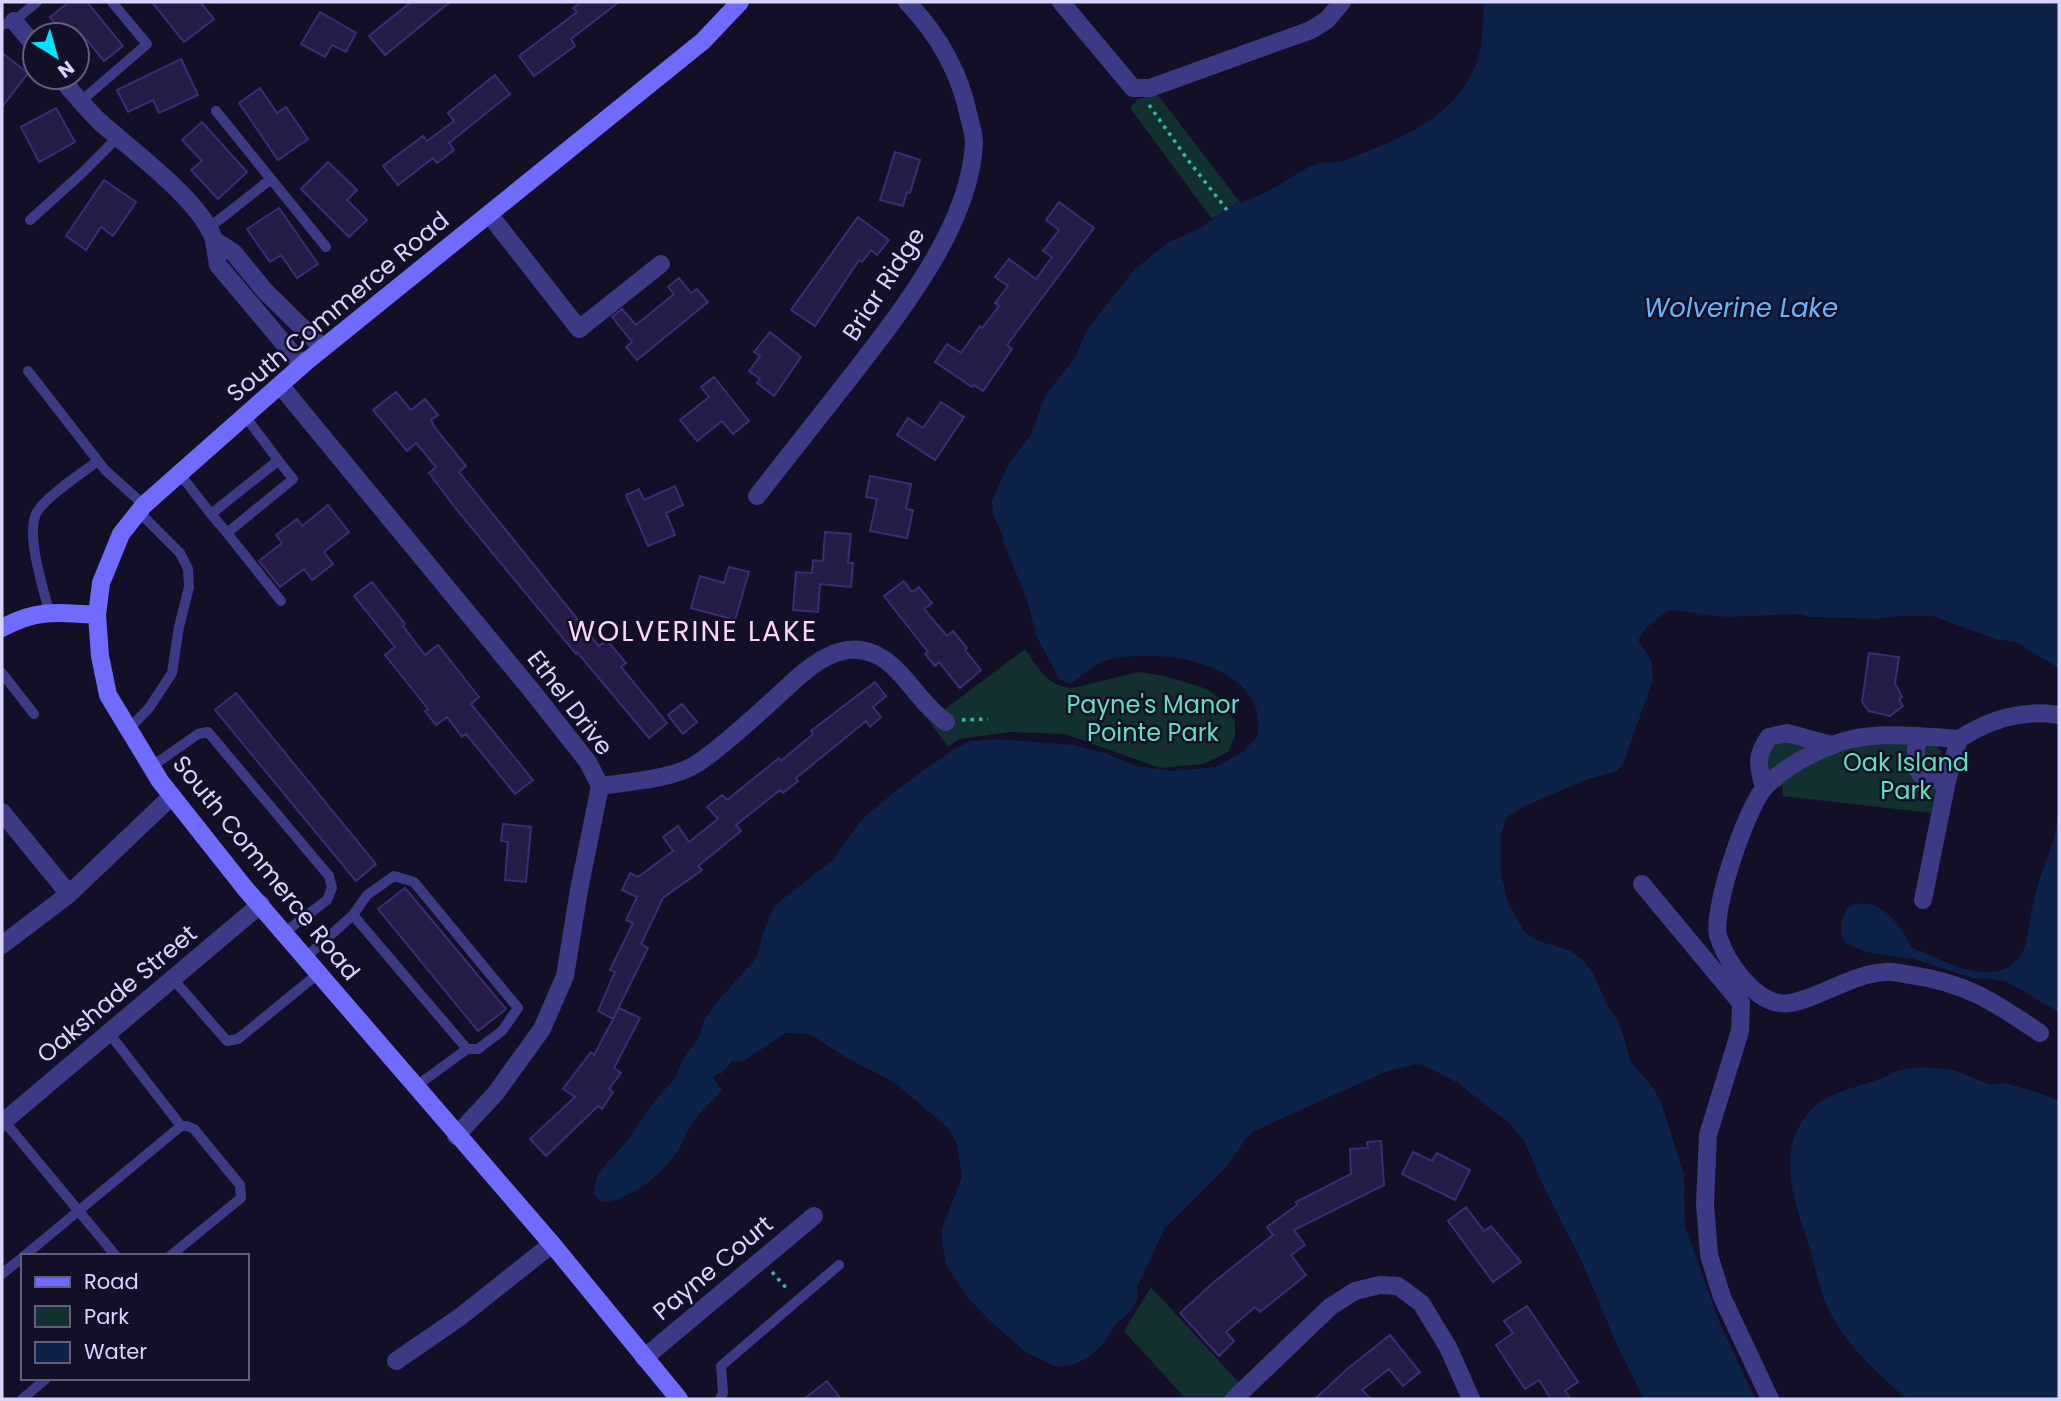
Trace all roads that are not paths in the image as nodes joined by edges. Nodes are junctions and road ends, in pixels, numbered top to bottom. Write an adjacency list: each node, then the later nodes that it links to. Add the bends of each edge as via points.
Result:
1 (37, 2): 7 (lane)
2 (112, 2): 9 (lane, via 147,44)
3 (740, 2): 13 (street, South Commerce Road, via 703,41)
4 (906, 2): 26 (street, Briar Ridge, via 942,47 963,90 974,141 968,183 939,253 896,318)
5 (1060, 2): 6 (street, via 1133,88 1150,88 1289,40 1327,20)
6 (1342, 2)
7 (8, 23)
8 (71, 91): 9 (street)
9 (80, 102): 11 (street)
10 (216, 111): 12 (lane)
11 (118, 137): 14 (lane); 15 (street, via 159,172)
12 (271, 179): 15 (lane); 16 (lane)
13 (489, 214): 17 (street, via 579,329); 18 (street, South Commerce Road)
14 (30, 220)
15 (212, 233): 18 (street); 19 (street, via 218,265)
16 (327, 247)
17 (661, 264)
18 (323, 348): 19 (street, South Commerce Road)
19 (302, 365): 21 (street, South Commerce Road)
20 (28, 371): 24 (lane)
21 (280, 385): 22 (street, South Commerce Road); 44 (street, Ethel Drive, via 532,691 588,762)
22 (245, 416): 23 (lane); 25 (street, South Commerce Road)
23 (278, 460): 28 (lane); 29 (lane, via 293,479)
24 (98, 461): 27 (lane); 31 (lane, via 36,514 32,529)
25 (179, 473): 27 (street, South Commerce Road); 28 (lane)
26 (757, 496)
27 (141, 508): 32 (street, South Commerce Road, via 121,534 106,570); 38 (lane, via 180,553 188,569 188,587 172,673)
28 (211, 514): 29 (lane)
29 (226, 533): 30 (lane)
30 (281, 601)
31 (49, 611): 32 (street); 33 (street, via 21,617)
32 (97, 615): 38 (street, South Commerce Road, via 108,695)
33 (2, 628)
34 (2, 673): 35 (lane)
35 (34, 714)
36 (2059, 715): 40 (street, via 2007,716)
37 (946, 722): 44 (street, via 882,658 860,650 836,653 810,665 697,764 650,780)
38 (129, 729): 42 (street, South Commerce Road)
39 (1917, 736): 40 (street); 41 (street, via 1868,737); 43 (street, via 1921,776)
40 (1959, 739): 43 (street)
41 (1831, 745): 45 (street, via 1792,765); 45 (street, via 1787,733 1769,737 1759,751)
42 (151, 767): 46 (street, South Commerce Road); 53 (lane, via 198,734 208,732 329,876 332,888 327,900)
43 (1947, 781): 50 (street)
44 (600, 786): 65 (street, Ethel Drive, via 565,976 542,1029 495,1094)
45 (1764, 788): 57 (street, via 1748,816 1720,909 1717,933)
46 (172, 796): 49 (street); 51 (street, South Commerce Road)
47 (2, 812): 49 (street)
48 (1642, 884): 57 (street)
49 (69, 894): 54 (street)
50 (1923, 900)
51 (261, 904): 53 (street, South Commerce Road); 58 (street, Oakshade Street)
52 (353, 915): 55 (lane); 61 (lane); 61 (lane, via 367,895 394,876 414,881 519,1008 502,1031 478,1049)
53 (285, 932): 55 (street, South Commerce Road)
54 (2, 945)
55 (306, 957): 56 (street, South Commerce Road)
56 (319, 973): 58 (lane, via 237,1039 227,1041); 62 (street, South Commerce Road)
57 (1729, 974): 59 (street, via 1762,997 1782,1003 1886,971 1924,977 1960,985); 83 (street, via 1741,1003 1740,1031 1708,1135 1705,1204 1709,1255 1722,1297)
58 (173, 979): 60 (street, Oakshade Street)
59 (2040, 1032)
60 (109, 1033): 63 (street, Oakshade Street); 64 (lane)
61 (467, 1049): 62 (lane)
62 (415, 1087): 65 (street, South Commerce Road)
63 (3, 1122): 66 (lane, Oakshade Street)
64 (181, 1126): 66 (lane); 71 (lane, via 194,1129 240,1185 241,1198)
65 (456, 1136): 68 (street, South Commerce Road)
66 (79, 1211): 69 (lane); 70 (lane, Oakshade Street)
67 (814, 1216): 75 (street, Payne Court)
68 (552, 1244): 75 (street, South Commerce Road); 76 (street)
69 (25, 1254)
70 (114, 1254)
71 (172, 1254)
72 (21, 1258): 74 (lane)
73 (839, 1265): 80 (lane, via 721,1366)
74 (2, 1274)
75 (644, 1358): 79 (street, South Commerce Road)
76 (396, 1361)
77 (45, 1380): 78 (lane)
78 (22, 1399)
79 (679, 1399)
80 (720, 1399)
81 (1234, 1399): 82 (street, via 1330,1307 1355,1291 1380,1285 1398,1286 1421,1303 1448,1347)
82 (1471, 1399)
83 (1770, 1399)

